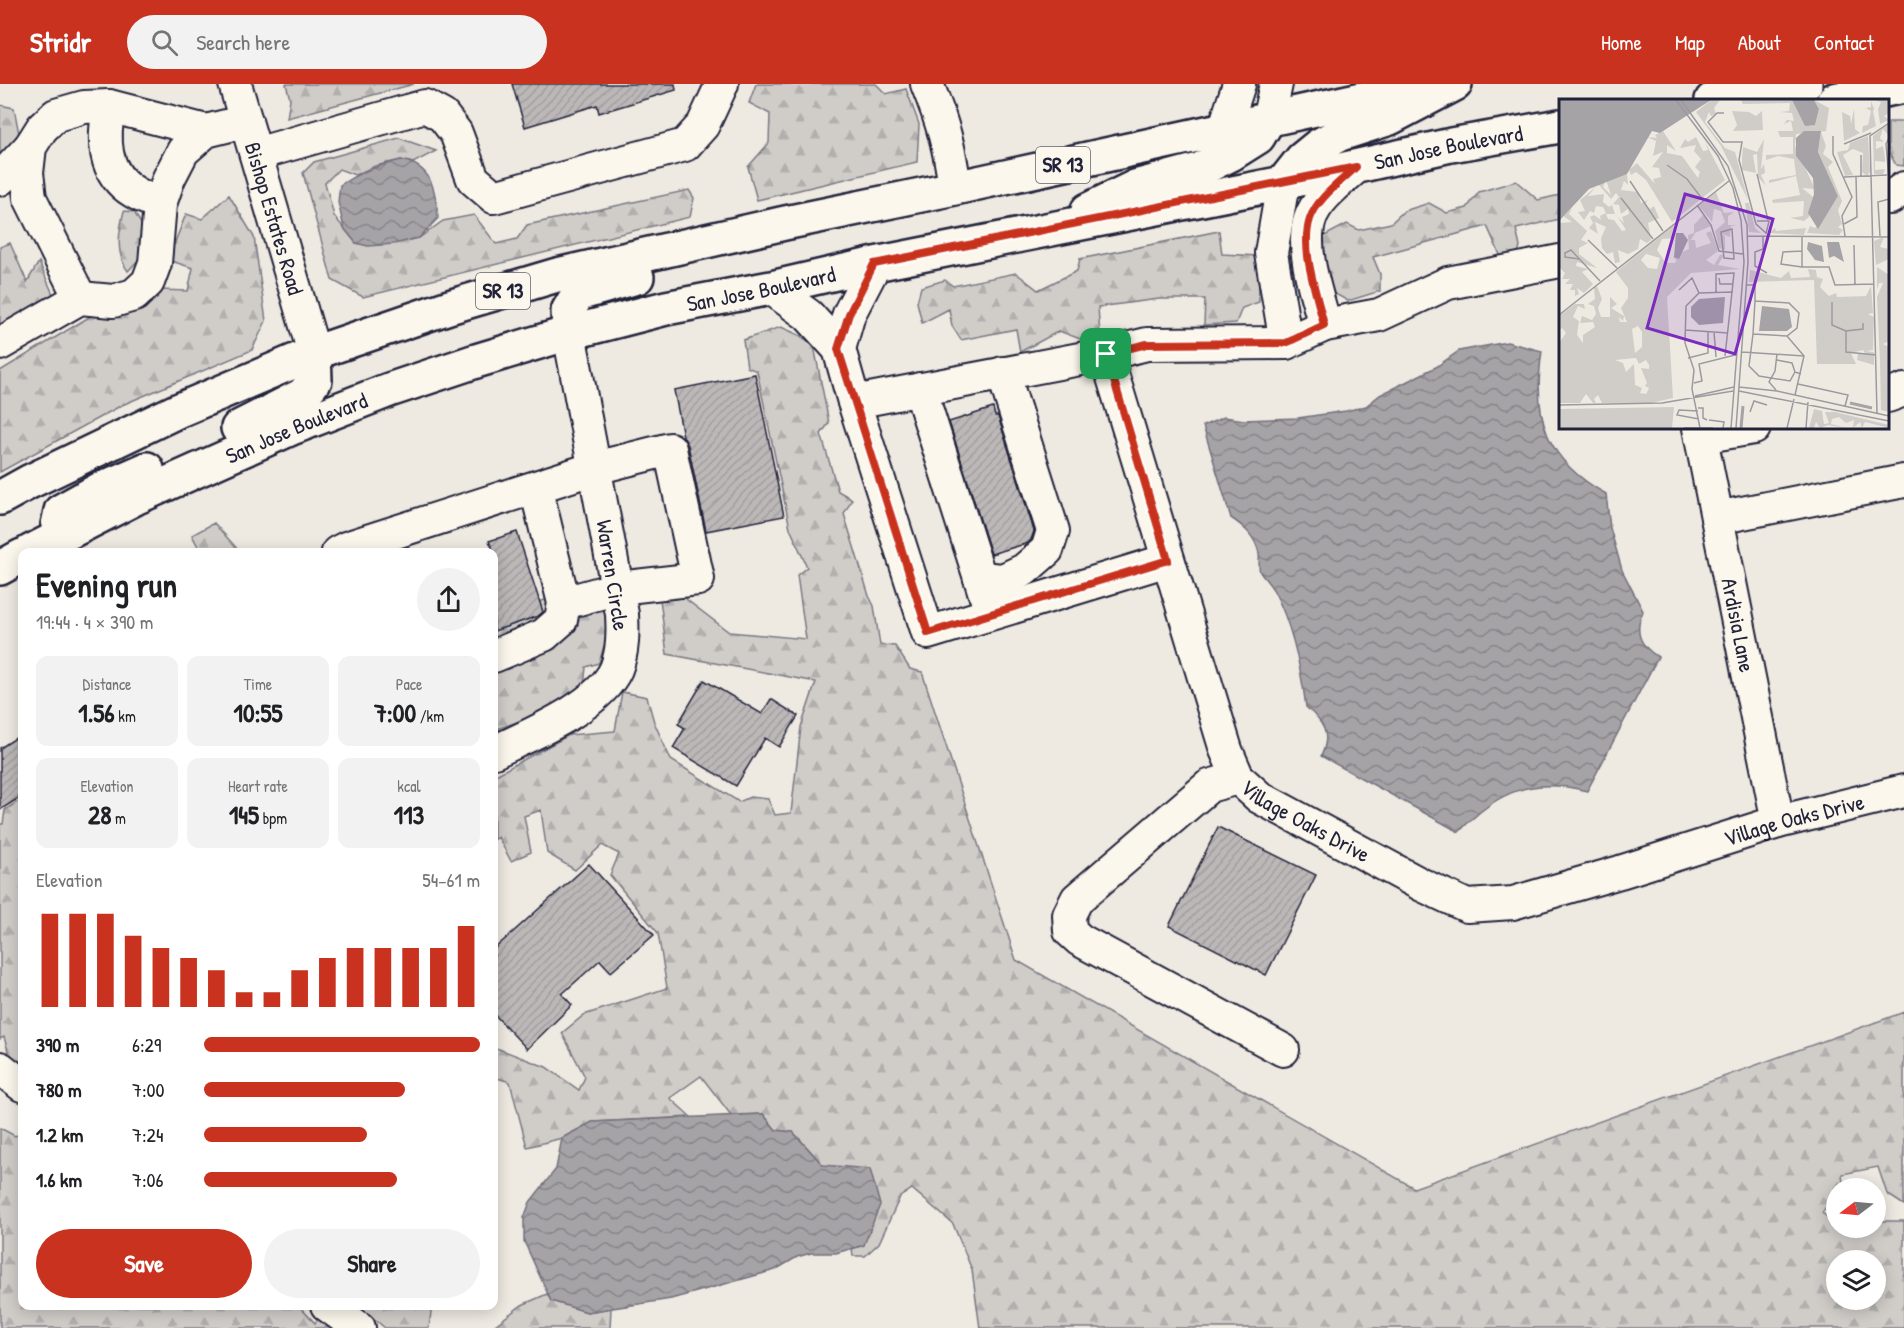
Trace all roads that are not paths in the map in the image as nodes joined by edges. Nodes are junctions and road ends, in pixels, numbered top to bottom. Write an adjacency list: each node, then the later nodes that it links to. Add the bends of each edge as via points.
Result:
1 (236, 84): 13 (street, Bishop Estates Road)
2 (722, 84): 19 (street, via 703,125 685,145 494,197 473,179 456,133 443,116 425,106)
3 (927, 84): 23 (street, via 948,141)
4 (1239, 84): 16 (street)
5 (1276, 84): 14 (street)
6 (1430, 84): 14 (main road, SR 13)
7 (1455, 84): 22 (main road, via 1390,118 1340,134 1318,146)
8 (1904, 86): 11 (main road)
9 (1793, 91): 10 (main road)
10 (1721, 99)
11 (1839, 99)
12 (109, 106): 17 (street); 18 (street, via 84,106 56,115); 24 (street, via 105,150 114,173 132,191)
13 (246, 121): 17 (street); 19 (street, Bishop Estates Road)
14 (1268, 121): 16 (main road, SR 13); 25 (main road, via 1258,137 1199,170 1135,187)
15 (1559, 126): 20 (main road, San Jose Boulevard)
16 (1224, 130): 23 (main road, SR 13)
17 (206, 131): 24 (street, via 183,151)
18 (30, 147): 21 (street); 30 (street, via 30,198)
19 (256, 154): 36 (street, Bishop Estates Road)
20 (1356, 167): 22 (main road, San Jose Boulevard); 31 (street, via 1320,202 1310,218 1307,246)
21 (0, 179)
22 (1283, 183): 25 (main road, San Jose Boulevard); 33 (street, via 1271,253)
23 (955, 188): 26 (main road, SR 13)
24 (160, 204): 30 (street, via 155,263 148,282 135,295 113,301)
25 (1046, 230): 28 (main road, San Jose Boulevard)
26 (695, 243): 32 (main road, via 674,267 578,294 568,311); 36 (main road, SR 13, via 557,275)
27 (1559, 261): 31 (street, via 1448,283 1379,315)
28 (874, 264): 29 (main road, San Jose Boulevard); 35 (street, via 849,314)
29 (771, 288): 32 (main road, San Jose Boulevard, via 666,308); 35 (street, via 808,315)
30 (80, 298): 34 (street)
31 (1324, 325): 33 (street)
32 (569, 333): 45 (street, Warren Circle); 50 (main road, San Jose Boulevard, via 400,386 294,427 145,494)
33 (1286, 343): 37 (street, via 1147,344)
34 (0, 344)
35 (838, 349): 42 (street)
36 (314, 353): 48 (main road, SR 13, via 177,411); 50 (main road, via 315,380 303,395 61,511)
37 (1106, 354): 38 (street); 53 (street, Village Oaks Drive)
38 (1003, 373): 39 (street); 55 (street, via 1053,531 1047,550 1024,570 1003,580)
39 (920, 389): 42 (street); 55 (street)
40 (1904, 390): 41 (street)
41 (1889, 395)
42 (854, 402): 58 (street, via 928,633)
43 (1740, 429): 44 (street)
44 (1700, 432): 49 (street, Ardisia Lane)
45 (595, 468): 47 (street); 56 (street, Warren Circle); 56 (street, via 670,449 698,579)
46 (1904, 481): 49 (street)
47 (536, 488): 51 (street); 57 (street)
48 (0, 498)
49 (1717, 518): 63 (street, Ardisia Lane)
50 (50, 548)
51 (346, 548)
52 (18, 558): 54 (main road)
53 (1168, 560): 58 (street); 61 (street, Village Oaks Drive)
54 (0, 568)
55 (980, 578): 58 (street)
56 (618, 588): 57 (street); 60 (street, Warren Circle, via 624,641 615,670 603,687 553,724)
57 (564, 603): 59 (street, via 561,620 544,634)
58 (991, 614)
59 (498, 654)
60 (498, 750)
61 (1238, 778): 63 (street, Village Oaks Drive, via 1259,796 1467,906 1513,903); 64 (street, via 1209,786 1077,899 1069,915 1070,931)
62 (1904, 791): 63 (street, Village Oaks Drive)
63 (1778, 822)
64 (1283, 1050)
65 (334, 1310): 66 (street)
66 (359, 1328)

